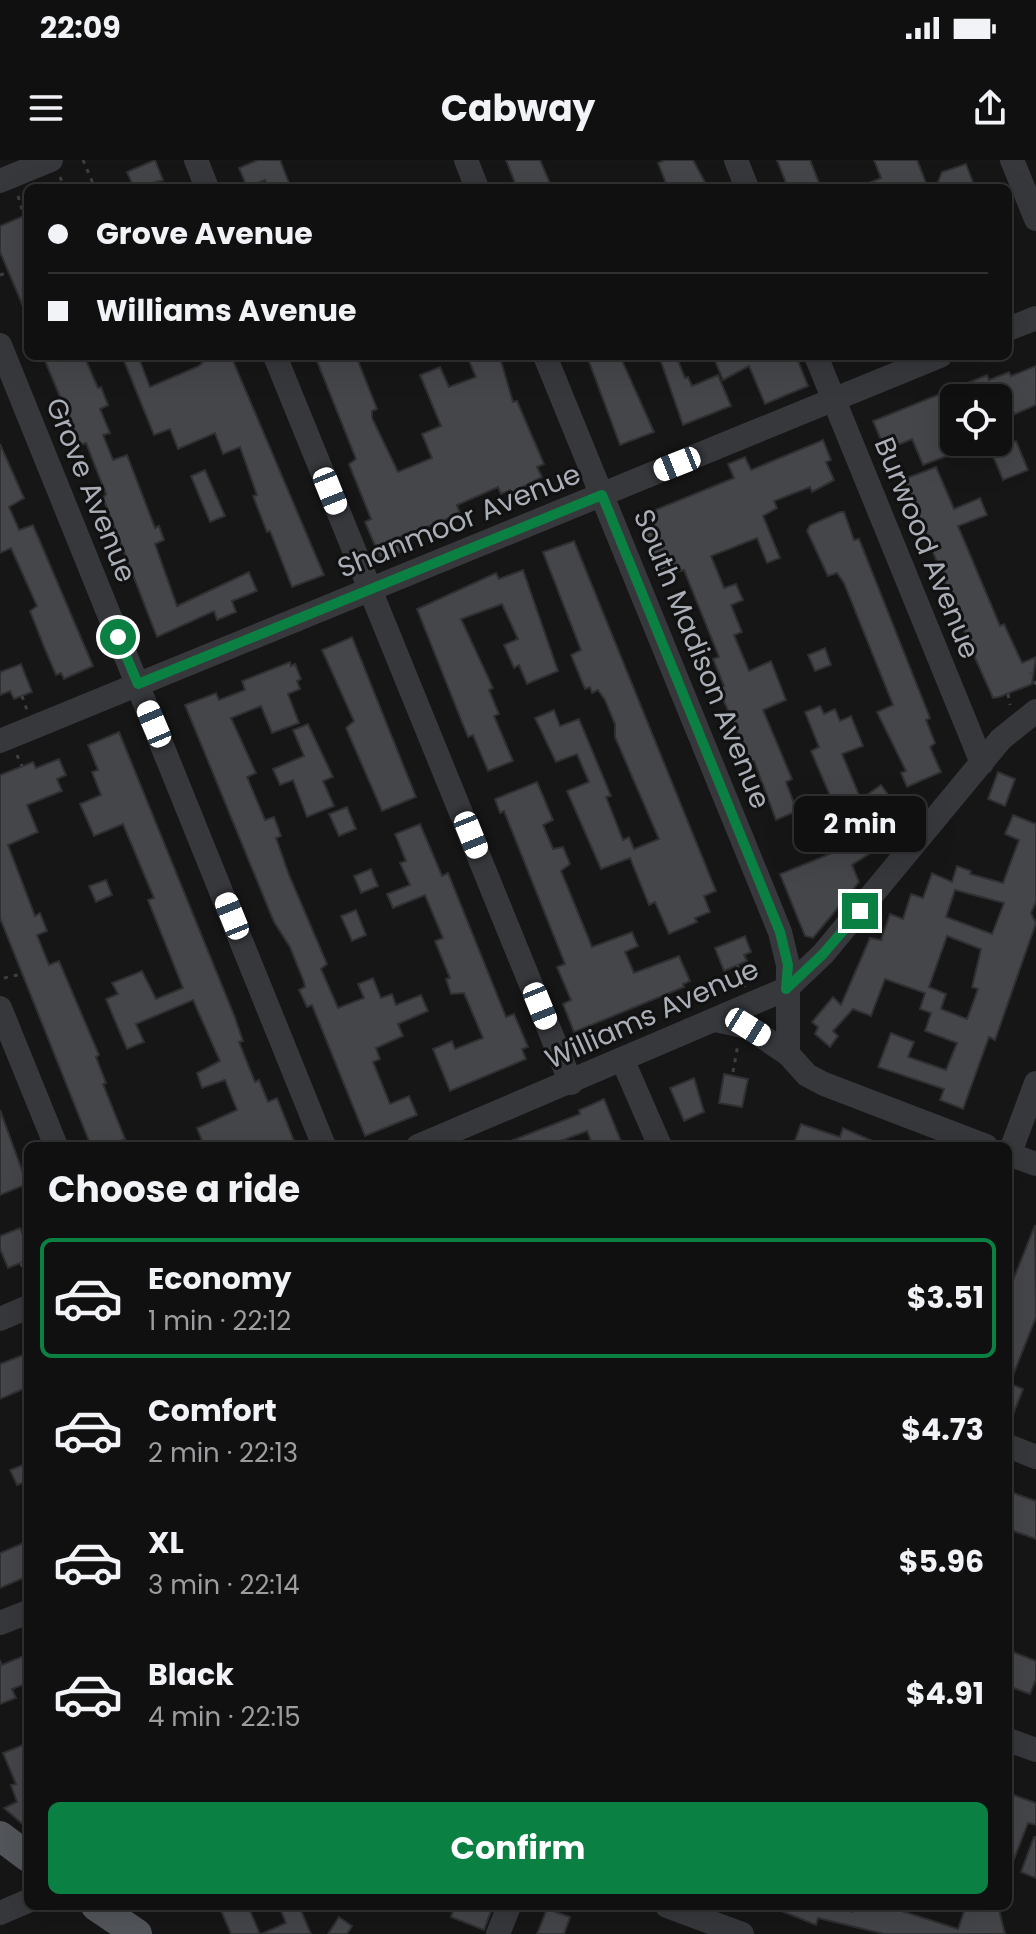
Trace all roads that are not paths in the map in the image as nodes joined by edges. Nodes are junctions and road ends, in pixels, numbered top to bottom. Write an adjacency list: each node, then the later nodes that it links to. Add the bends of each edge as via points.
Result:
1 (196, 160): 6 (street)
2 (466, 160): 7 (street)
3 (736, 160): 8 (street)
4 (1012, 160): 10 (street)
5 (56, 168): 9 (street)
6 (205, 184)
7 (475, 184)
8 (745, 184)
9 (8, 187)
10 (1036, 219)
11 (1036, 318): 12 (street)
12 (1012, 327)
13 (0, 345): 21 (street, Grove Avenue)
14 (277, 360): 20 (street)
15 (547, 360): 19 (street, South Madison Avenue)
16 (818, 360): 18 (street, Burwood Avenue)
17 (931, 360): 18 (street, Shanmoor Avenue)
18 (835, 401): 19 (street, Shanmoor Avenue); 24 (street, Burwood Avenue)
19 (602, 495): 20 (street, Shanmoor Avenue); 25 (street, South Madison Avenue, via 780,932 788,965)
20 (371, 589): 21 (street, Shanmoor Avenue); 30 (street)
21 (138, 684): 23 (street, Shanmoor Avenue); 33 (street, Grove Avenue)
22 (1036, 711): 24 (street, Williams Avenue, via 1001,739)
23 (0, 741)
24 (982, 763): 25 (street, Williams Avenue, via 823,954)
25 (786, 989): 27 (street, Williams Avenue); 28 (street, South Madison Avenue)
26 (0, 1008): 32 (street)
27 (715, 1020): 28 (street, via 748,1027); 29 (street, Williams Avenue)
28 (788, 1054): 36 (street, via 824,1084)
29 (623, 1061): 30 (street, Williams Avenue); 35 (street)
30 (571, 1083): 34 (street, Williams Avenue)
31 (1036, 1083): 37 (street)
32 (54, 1142)
33 (322, 1142)
34 (428, 1142)
35 (658, 1142)
36 (976, 1142)
37 (1012, 1147)
38 (1012, 1156): 39 (street)
39 (1036, 1164)
40 (24, 1309): 41 (street)
41 (0, 1319)
42 (1012, 1448): 43 (street)
43 (1036, 1457)
44 (24, 1614): 45 (street)
45 (0, 1623)
46 (1012, 1741): 47 (street)
47 (1036, 1750)
48 (0, 1836): 49 (main road)
49 (24, 1854)
50 (24, 1903): 54 (street)
51 (102, 1910): 56 (main road)
52 (507, 1910): 57 (street)
53 (680, 1910): 55 (street)
54 (0, 1913)
55 (731, 1925)
56 (137, 1934)
57 (498, 1934)

